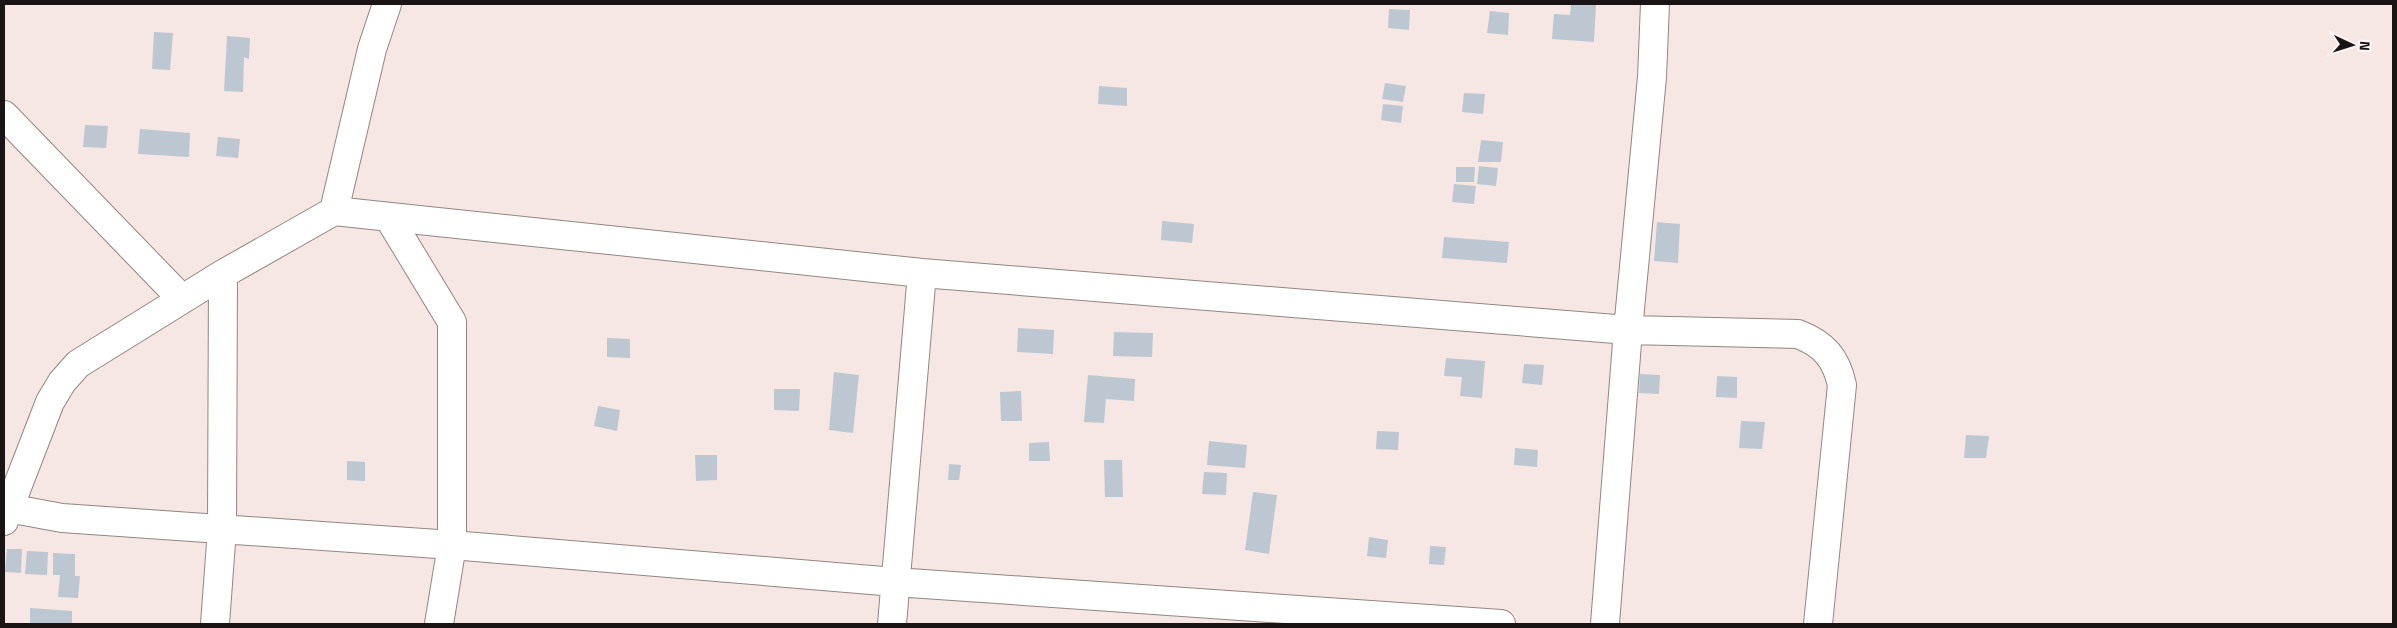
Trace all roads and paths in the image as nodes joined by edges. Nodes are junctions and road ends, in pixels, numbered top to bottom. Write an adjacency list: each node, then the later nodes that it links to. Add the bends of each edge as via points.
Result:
1 (387, 4): 4 (street, via 372,49)
2 (1655, 4): 9 (street, via 1652,77)
3 (4, 115): 8 (street)
4 (334, 211): 5 (street); 7 (street)
5 (388, 218): 6 (street); 12 (street, via 452,322)
6 (922, 273): 9 (street); 13 (street)
7 (223, 274): 8 (street); 11 (street)
8 (182, 299): 10 (street, via 78,364 62,382 50,402)
9 (1628, 330): 19 (street); 20 (street, via 1798,334 1815,341 1828,352 1838,368 1842,385)
10 (6, 514): 11 (street)
11 (222, 529): 12 (street); 15 (street)
12 (452, 545): 13 (street); 16 (street)
13 (895, 582): 14 (street); 17 (street)
14 (1314, 618): 18 (street)
15 (215, 624)
16 (439, 624)
17 (892, 624)
18 (1501, 624)
19 (1605, 624)
20 (1818, 624)

